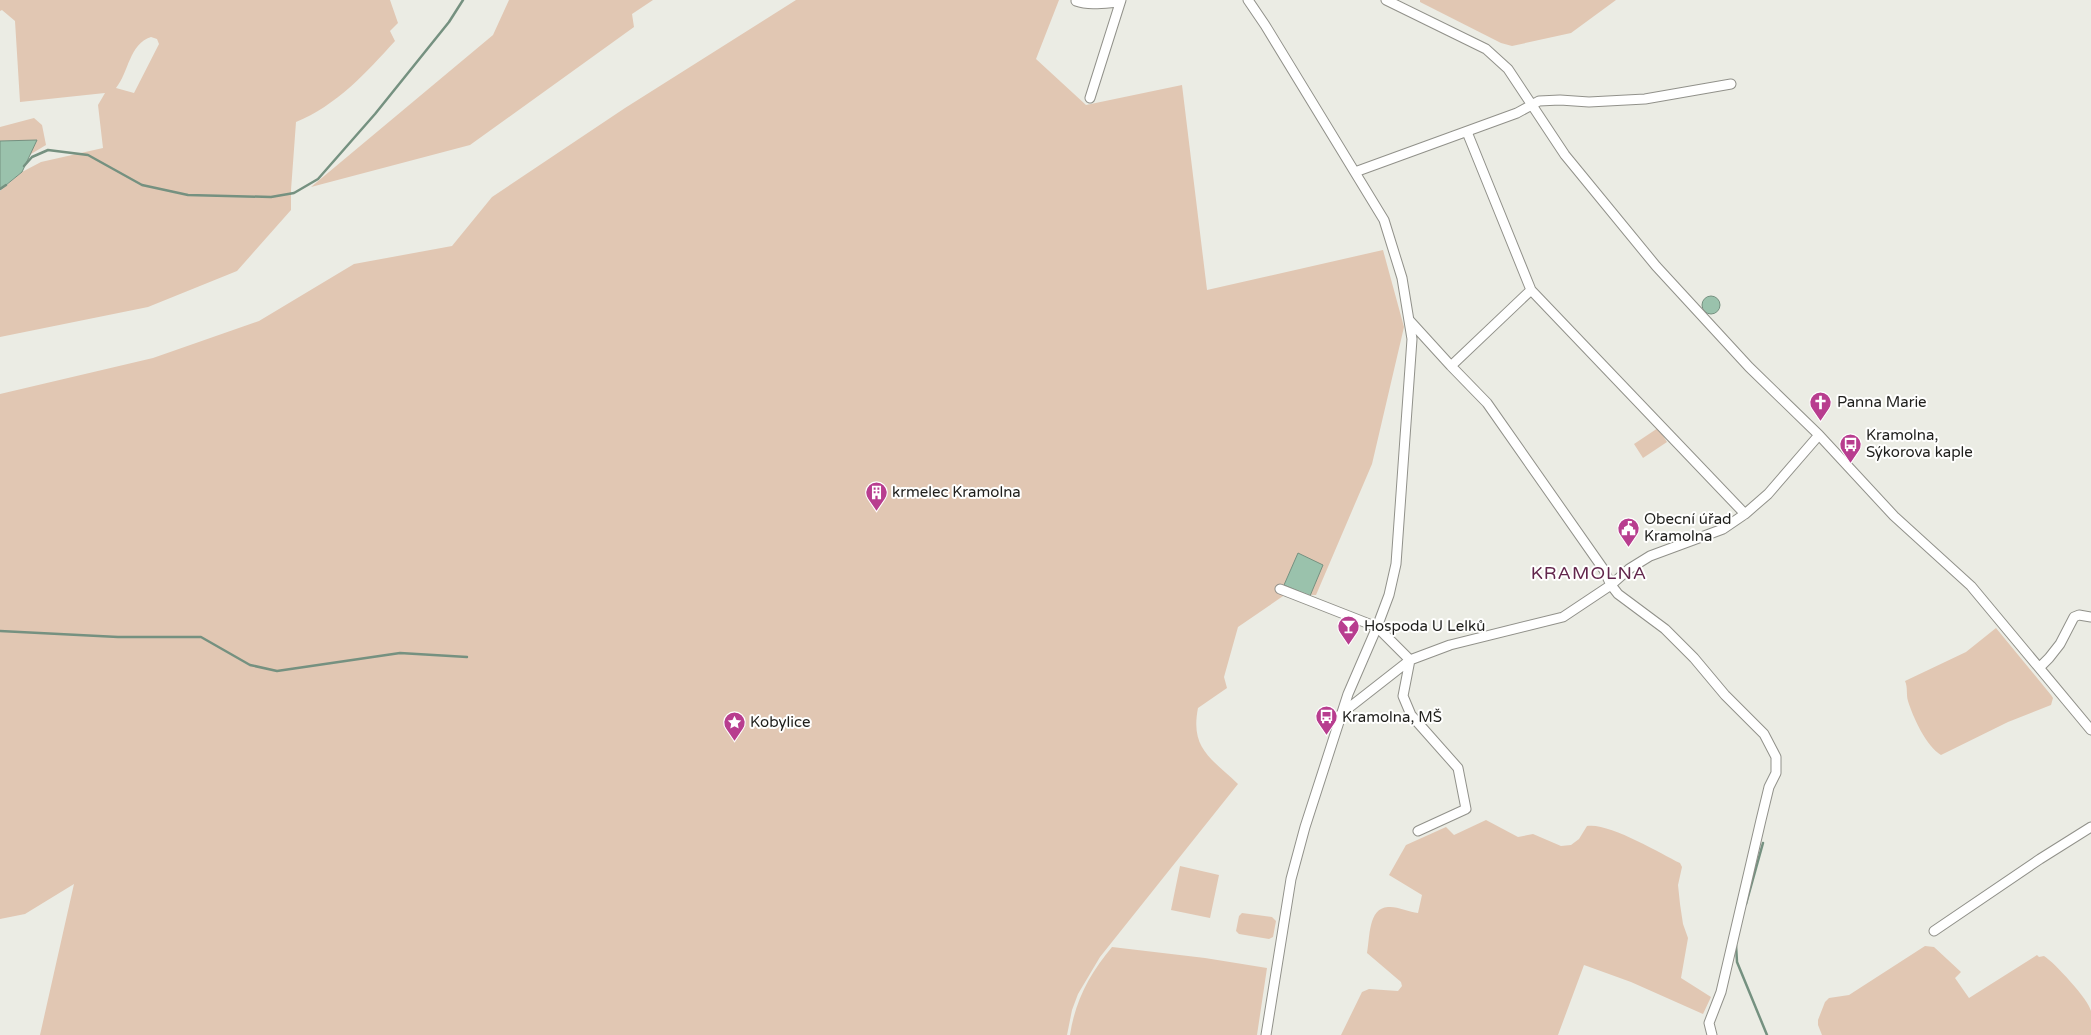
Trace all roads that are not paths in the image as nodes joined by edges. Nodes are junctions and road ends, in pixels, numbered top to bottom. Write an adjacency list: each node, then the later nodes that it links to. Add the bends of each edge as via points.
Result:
1 (1248, 0): 9 (street)
2 (1386, 0): 7 (street, via 1486,49 1508,69)
3 (1076, 1): 4 (street, via 1100,4)
4 (1120, 1): 6 (street)
5 (1731, 84): 7 (street, via 1645,99 1548,100)
6 (1090, 98)
7 (1532, 105): 8 (street); 13 (street, via 1565,156 1656,266 1749,367)
8 (1467, 132): 9 (street); 10 (street)
9 (1355, 172): 11 (street, via 1384,220 1402,278)
10 (1531, 290): 12 (street); 14 (street)
11 (1410, 322): 12 (street); 18 (street, via 1412,339 1396,564)
12 (1451, 366): 15 (street, via 1487,403 1604,570)
13 (1819, 435): 14 (street, via 1768,494); 20 (street, via 1894,516 1971,586)
14 (1746, 514): 15 (street, via 1722,529 1650,556)
15 (1611, 585): 19 (street, via 1563,616 1450,645); 27 (street, via 1618,594 1665,629 1694,658 1764,734 1776,756 1776,773 1761,820 1721,992 1708,1023)
16 (1280, 590): 18 (street)
17 (2091, 617): 20 (street, via 2074,617 2060,644)
18 (1378, 627): 19 (street); 21 (street)
19 (1410, 660): 21 (street); 24 (street, via 1403,696 1410,715 1458,768 1466,809)
20 (2040, 667): 22 (street)
21 (1341, 714): 26 (street, via 1291,879)
22 (2091, 730)
23 (2091, 827): 25 (street)
24 (1418, 831)
25 (1934, 931)
26 (1266, 1035)
27 (1712, 1035)

